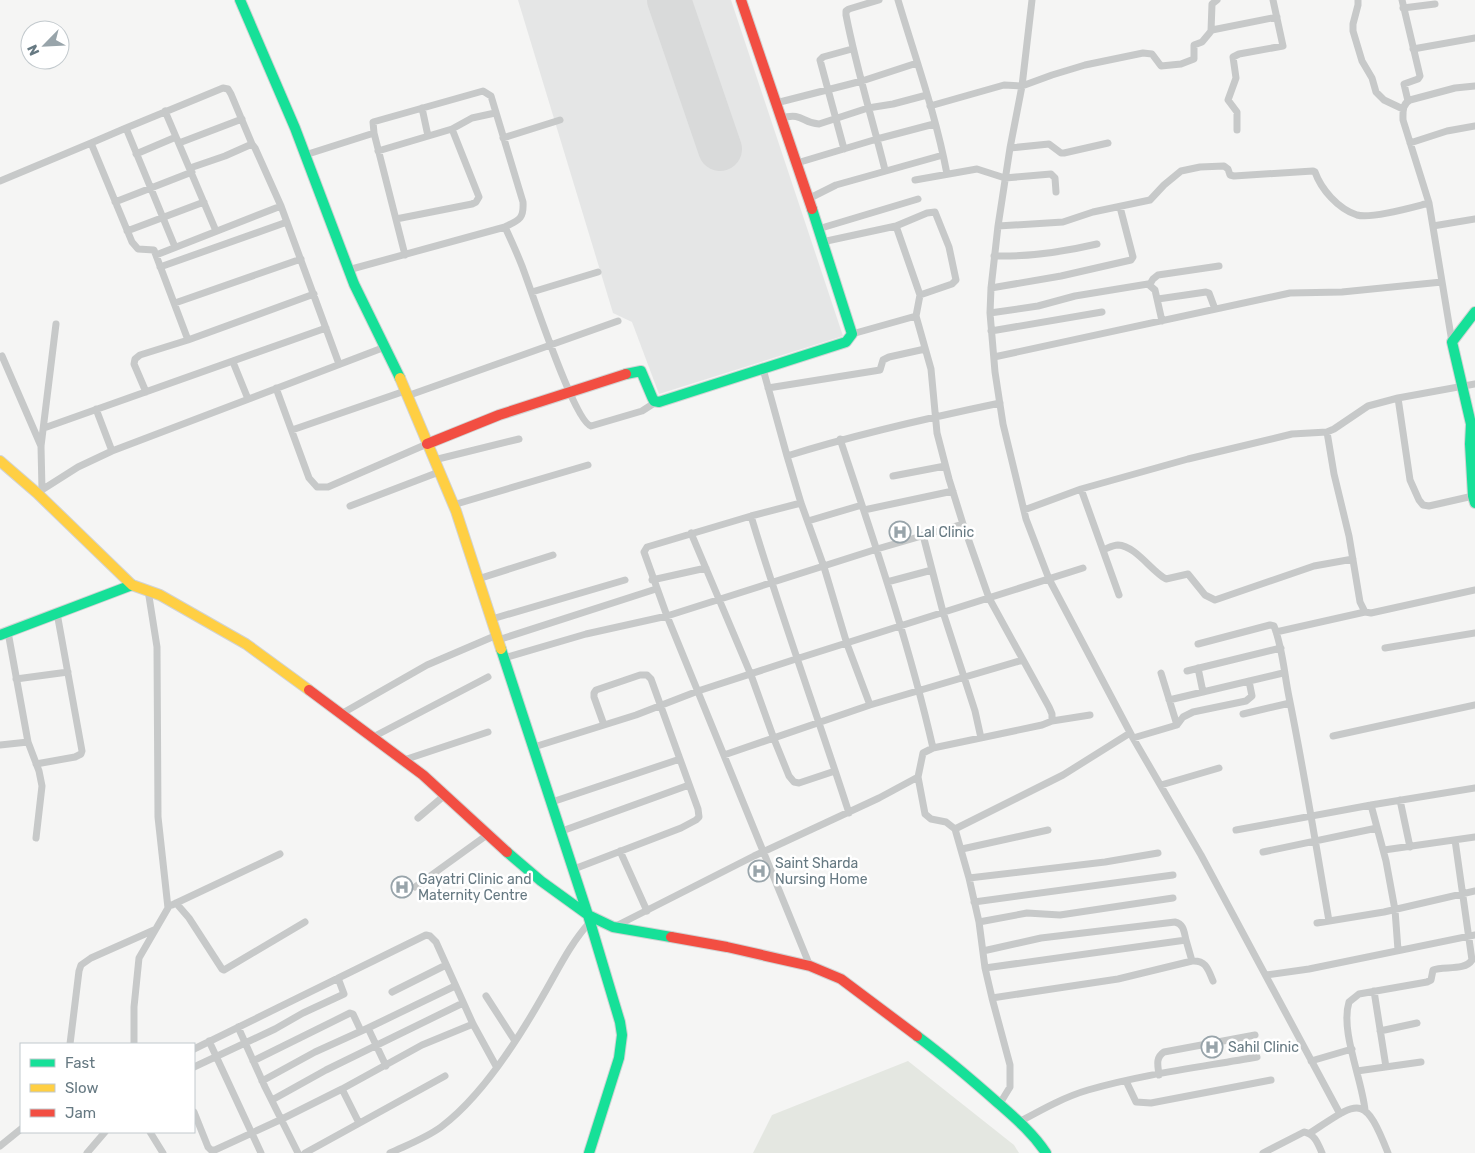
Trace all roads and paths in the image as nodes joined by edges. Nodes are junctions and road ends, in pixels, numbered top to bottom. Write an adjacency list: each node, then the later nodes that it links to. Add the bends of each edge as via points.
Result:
1 (240, 0): 54 (street)
2 (741, 0): 25 (street)
3 (880, 0): 10 (street)
4 (898, 0): 18 (street)
5 (1032, 0): 20 (street)
6 (1217, 0): 14 (street, via 1212,4)
7 (1273, 0): 13 (street)
8 (1358, 0): 29 (street, via 1353,31 1362,61 1376,92 1384,100)
9 (1402, 0): 12 (street)
10 (868, 2): 16 (street, via 846,12)
11 (1435, 4): 12 (street)
12 (1403, 8): 17 (street)
13 (1277, 17): 14 (street); 40 (street, via 1283,46 1233,57 1236,78 1228,98 1236,108)
14 (1211, 31): 20 (street, via 1203,42 1194,45 1194,59 1186,62 1161,66 1152,54 1143,53 1085,65)
15 (1475, 38): 17 (street)
16 (852, 49): 19 (street); 22 (street, via 820,58)
17 (1413, 49): 24 (street, via 1420,76 1404,84)
18 (917, 63): 19 (street); 23 (street)
19 (862, 81): 22 (street); 28 (street)
20 (1022, 86): 26 (street, via 1004,85); 50 (street)
21 (1475, 86): 24 (street)
22 (828, 88): 25 (street); 34 (street)
23 (927, 95): 26 (street); 28 (street)
24 (1408, 101): 29 (street)
25 (776, 103): 32 (street)
26 (930, 106): 36 (street)
27 (422, 108): 31 (street, via 483,91 491,96); 41 (street, via 373,122); 42 (street)
28 (868, 108): 34 (street); 44 (street)
29 (1403, 109): 48 (street)
30 (166, 111): 33 (street, via 223,88 228,89); 38 (street); 45 (street)
31 (495, 113): 39 (street, via 472,118); 43 (street)
32 (781, 118): 34 (street, via 795,115 813,124); 56 (street)
33 (242, 119): 45 (street); 49 (street)
34 (836, 119): 51 (street)
35 (560, 120): 43 (street)
36 (934, 124): 44 (street); 55 (street)
37 (1475, 126): 48 (street)
38 (126, 128): 46 (street); 53 (street)
39 (452, 129): 42 (street); 73 (street, via 478,197 476,202)
40 (1237, 130)
41 (374, 133): 52 (street); 54 (street)
42 (428, 136): 52 (street)
43 (503, 138): 79 (street, via 524,213 519,220)
44 (878, 139): 51 (street); 58 (street)
45 (178, 140): 53 (street); 57 (street)
46 (91, 143): 61 (street); 67 (street)
47 (1108, 143): 50 (street, via 1064,153 1049,144)
48 (1410, 143): 69 (street)
49 (252, 144): 57 (street); 70 (street)
50 (1010, 148): 60 (street)
51 (844, 149): 56 (street)
52 (378, 151): 73 (street)
53 (136, 154): 63 (street)
54 (305, 155): 92 (street)
55 (943, 155): 58 (street); 59 (street)
56 (797, 163): 65 (street)
57 (191, 170): 63 (street); 68 (street)
58 (885, 170): 65 (street, via 836,185)
59 (947, 174): 60 (street, via 977,169); 62 (street)
60 (1005, 178): 64 (street, via 1053,174); 77 (street)
61 (0, 180)
62 (915, 180)
63 (151, 189): 67 (street); 72 (street)
64 (1056, 192)
65 (808, 199): 80 (street)
66 (918, 199): 80 (street)
67 (115, 202): 81 (street)
68 (204, 202): 72 (street); 82 (street)
69 (1429, 204): 71 (street, via 1384,213 1357,214 1321,187 1313,171 1234,176 1224,166 1181,171 1153,198); 78 (street)
70 (281, 206): 75 (street); 82 (street)
71 (1120, 207): 77 (street, via 1063,222); 96 (street, via 1132,260)
72 (163, 218): 81 (street); 85 (street)
73 (396, 219): 87 (street)
74 (1475, 219): 78 (street)
75 (287, 222): 89 (street); 91 (street)
76 (896, 226): 83 (street); 99 (street); 99 (street, via 935,212 949,247 956,281)
77 (998, 226): 88 (street)
78 (1433, 226): 94 (street)
79 (505, 227): 87 (street); 97 (street)
80 (818, 229): 83 (street)
81 (127, 231): 86 (street, via 138,249 154,250)
82 (216, 231): 85 (street)
83 (822, 242): 112 (street)
84 (1097, 244): 88 (street, via 1045,254)
85 (175, 248): 86 (street)
86 (156, 255): 91 (street)
87 (405, 255): 92 (street)
88 (994, 256): 96 (street)
89 (301, 259): 98 (street); 101 (street)
90 (1219, 266): 95 (street, via 1158,275)
91 (160, 267): 101 (street)
92 (348, 270): 116 (street)
93 (598, 272): 97 (street)
94 (1442, 282): 102 (street, via 1342,292 1290,293); 114 (street)
95 (1150, 284): 100 (street); 105 (street)
96 (991, 288): 105 (street)
97 (532, 292): 115 (street)
98 (314, 294): 110 (street); 113 (street)
99 (920, 295): 106 (street)
100 (1158, 299): 102 (street, via 1206,292); 108 (street)
101 (175, 303): 113 (street)
102 (1215, 309): 108 (street)
103 (1102, 312): 111 (street)
104 (1475, 312): 114 (street)
105 (990, 313): 111 (street)
106 (916, 316): 112 (street); 117 (street)
107 (618, 321): 115 (street)
108 (1162, 321): 119 (street)
109 (56, 324): 136 (street)
110 (326, 328): 120 (street); 121 (street)
111 (991, 331): 119 (street)
112 (852, 334): 122 (street, via 846,342)
113 (188, 340): 127 (street, via 135,359 134,364)
114 (1452, 342): 123 (street)
115 (551, 345): 126 (street); 128 (street)
116 (385, 347): 121 (street); 128 (street)
117 (925, 349): 125 (street, via 889,357 880,370); 134 (street, via 931,369)
118 (2, 356): 142 (street)
119 (994, 357): 132 (street)
120 (234, 362): 127 (street); 130 (street)
121 (339, 364): 124 (street)
122 (763, 369): 125 (street); 131 (street)
123 (1469, 386): 129 (street); 135 (street)
124 (276, 388): 130 (street); 137 (street)
125 (768, 388): 144 (street)
126 (569, 391): 131 (street, via 641,371 650,396); 131 (street, via 588,426 642,411); 141 (street)
127 (146, 392): 133 (street)
128 (406, 394): 137 (street); 141 (street)
129 (1398, 398): 138 (street, via 1368,406); 154 (street, via 1410,480 1419,500 1429,506)
130 (248, 399): 143 (street)
131 (656, 402)
132 (1000, 403): 134 (street); 159 (street, via 1002,424)
133 (96, 409): 136 (street); 143 (street)
134 (934, 416): 140 (street); 148 (street)
135 (1473, 424): 154 (street, via 1470,444)
136 (44, 428): 142 (street)
137 (292, 430): 141 (street, via 309,478 317,487 328,488)
138 (1327, 432): 151 (street, via 1292,434); 168 (street)
139 (519, 438): 145 (street)
140 (840, 439): 144 (street); 158 (street)
141 (427, 444): 145 (street)
142 (42, 446): 152 (street)
143 (112, 451): 152 (street, via 94,458)
144 (787, 456): 155 (street)
145 (434, 460): 149 (street)
146 (0, 461): 152 (street)
147 (588, 465): 156 (street)
148 (945, 466): 150 (street); 153 (street)
149 (439, 472): 156 (street); 157 (street)
150 (893, 476)
151 (1082, 489): 159 (street); 166 (street)
152 (39, 491): 179 (street)
153 (953, 491): 158 (street); 162 (street)
154 (1474, 500)
155 (801, 503): 160 (street); 161 (street)
156 (454, 505): 173 (street)
157 (350, 506)
158 (863, 507): 161 (street); 165 (street)
159 (1024, 510): 174 (street)
160 (751, 516): 163 (street); 178 (street)
161 (808, 521): 169 (street)
162 (963, 524): 164 (street); 184 (street)
163 (691, 533): 170 (street); 176 (street, via 647,547 644,557)
164 (923, 535): 165 (street); 172 (street)
165 (877, 549): 169 (street); 177 (street)
166 (1103, 550): 168 (street, via 1118,545 1127,548 1166,579 1188,574 1205,595 1215,600 1314,566); 183 (street)
167 (553, 555): 173 (street)
168 (1353, 559): 187 (street, via 1360,602)
169 (824, 567): 178 (street); 196 (street)
170 (706, 568): 176 (street); 185 (street)
171 (1083, 568): 174 (street)
172 (932, 570): 177 (street); 186 (street)
173 (478, 579): 190 (street)
174 (1049, 579): 184 (street); 229 (street)
175 (625, 580): 190 (street)
176 (652, 580): 181 (street)
177 (887, 582): 191 (street)
178 (773, 583): 185 (street); 201 (street)
179 (132, 585): 180 (street); 188 (street)
180 (148, 590): 221 (street, via 246,644); 282 (street, via 157,647 158,817)
181 (656, 590): 189 (street); 195 (street)
182 (1475, 590): 187 (street)
183 (1118, 596)
184 (988, 598): 186 (street); 202 (street)
185 (719, 601): 189 (street); 208 (street)
186 (943, 612): 191 (street); 210 (street)
187 (1365, 612): 192 (street)
188 (57, 613): 193 (street); 205 (street)
189 (667, 616): 200 (street, via 586,634); 214 (street)
190 (492, 619): 195 (street)
191 (900, 626): 196 (street); 213 (street)
192 (1276, 632): 197 (street, via 1270,625); 198 (street)
193 (4, 633): 211 (street)
194 (1475, 633): 199 (street)
195 (498, 637): 200 (street); 221 (street, via 427,665)
196 (847, 644): 201 (street); 218 (street)
197 (1198, 644)
198 (1281, 648): 203 (street); 207 (street)
199 (1385, 648)
200 (504, 658): 236 (street)
201 (796, 659): 208 (street); 224 (street)
202 (1023, 660): 210 (street); 225 (street, via 1049,707)
203 (1198, 668): 204 (street); 215 (street)
204 (1187, 670)
205 (68, 672): 211 (street); 241 (street, via 81,754)
206 (1160, 673): 216 (street)
207 (1284, 673): 212 (street); 217 (street)
208 (751, 675): 214 (street); 233 (street)
209 (488, 677): 231 (street)
210 (964, 677): 213 (street); 232 (street)
211 (16, 679): 234 (street)
212 (1249, 681): 215 (street); 227 (street, via 1252,696 1246,701 1193,712 1183,716)
213 (920, 690): 218 (street); 237 (street)
214 (698, 692): 220 (street); 238 (street)
215 (1203, 692): 216 (street)
216 (1169, 700): 227 (street)
217 (1290, 703): 222 (street); 253 (street)
218 (870, 705): 224 (street)
219 (1475, 705): 230 (street)
220 (661, 707): 226 (street); 226 (street, via 651,679 640,675 596,690 594,697); 239 (street)
221 (341, 714): 231 (street)
222 (1243, 714)
223 (1090, 715): 225 (street)
224 (820, 721): 233 (street); 243 (street)
225 (1052, 721): 232 (street)
226 (604, 725): 236 (street)
227 (1177, 725): 229 (street)
228 (488, 732): 240 (street)
229 (1131, 736): 246 (street); 256 (street, via 1063,775)
230 (1333, 736)
231 (372, 737): 240 (street)
232 (981, 738): 237 (street)
233 (774, 739): 238 (street); 243 (street, via 794,782 804,782)
234 (28, 742): 235 (street); 241 (street)
235 (0, 745)
236 (534, 747): 250 (street)
237 (933, 748): 244 (street, via 923,753)
238 (724, 755): 269 (street)
239 (680, 759): 245 (street); 250 (street)
240 (404, 760): 248 (street)
241 (36, 764): 262 (street, via 42,792)
242 (1219, 768): 246 (street)
243 (835, 771): 252 (street)
244 (918, 777): 252 (street); 256 (street, via 925,814)
245 (690, 785): 257 (street); 268 (street, via 698,810 696,820)
246 (1160, 785): 300 (street)
247 (1475, 788): 249 (street)
248 (445, 795): 254 (street); 260 (street)
249 (1400, 800): 251 (street); 265 (street)
250 (552, 802): 257 (street)
251 (1371, 805): 253 (street); 255 (street)
252 (849, 813): 269 (street)
253 (1311, 817): 259 (street); 264 (street)
254 (418, 818)
255 (1378, 828): 264 (street); 267 (street)
256 (955, 829): 266 (street)
257 (562, 830): 273 (street)
258 (1048, 830): 266 (street)
259 (1236, 830)
260 (486, 835): 276 (street); 285 (street)
261 (1475, 837): 263 (street)
262 (36, 838)
263 (1455, 840): 265 (street); 278 (street)
264 (1315, 841): 270 (street); 286 (street)
265 (1410, 847): 267 (street)
266 (962, 849): 275 (street)
267 (1384, 850): 283 (street)
268 (620, 851): 273 (street); 284 (street)
269 (763, 852): 284 (street); 298 (street)
270 (1263, 852)
271 (1158, 853): 275 (street)
272 (280, 854): 281 (street)
273 (574, 869): 285 (street)
274 (1173, 876): 280 (street)
275 (969, 878): 280 (street)
276 (415, 887)
277 (1475, 891): 278 (street)
278 (1463, 893): 283 (street); 292 (street)
279 (1173, 898): 288 (street, via 1060,915 1027,913)
280 (974, 902): 288 (street)
281 (176, 903): 282 (street); 287 (street, via 224,970)
282 (168, 908): 291 (street)
283 (1395, 910): 286 (street); 294 (street)
284 (647, 911): 290 (street)
285 (589, 919): 290 (street); 315 (street); 361 (street, via 622,1035 619,1058)
286 (1329, 921): 289 (street)
287 (305, 922)
288 (979, 922): 295 (street)
289 (1316, 923)
290 (614, 927): 298 (street)
291 (154, 930): 318 (street, via 81,965); 319 (street, via 139,958)
292 (1472, 936): 294 (street); 304 (street, via 1472,960 1468,964 1436,969 1427,982)
293 (1186, 940): 295 (street, via 1182,927 1175,922 1041,938); 296 (street); 299 (street)
294 (1398, 950): 300 (street)
295 (983, 951): 299 (street)
296 (1192, 961): 302 (street, via 1204,963); 307 (street, via 1118,979)
297 (446, 965): 301 (street, via 433,938 426,935); 303 (street); 305 (street)
298 (810, 966): 340 (street, via 841,979 954,1064)
299 (985, 968): 307 (street)
300 (1266, 975): 325 (street)
301 (338, 978): 311 (street); 317 (street, via 344,994)
302 (1213, 981)
303 (455, 986): 308 (street); 312 (street)
304 (1374, 991): 313 (street); 322 (street, via 1359,994 1349,1002 1347,1018)
305 (392, 992)
306 (486, 996): 315 (street)
307 (992, 998): 340 (street, via 1011,1077 1010,1088)
308 (464, 1003): 310 (street); 320 (street)
309 (1417, 1023): 313 (street)
310 (473, 1024): 328 (street, via 422,1045); 329 (street)
311 (238, 1027): 316 (street); 317 (street)
312 (365, 1029): 320 (street); 326 (street, via 350,1013); 336 (street)
313 (1380, 1031): 331 (street)
314 (1255, 1035): 333 (street, via 1164,1052 1158,1060)
315 (515, 1040): 329 (street)
316 (209, 1042): 321 (street); 323 (street)
317 (245, 1042): 323 (street); 326 (street)
318 (70, 1043)
319 (134, 1043)
320 (377, 1046): 328 (street); 339 (street)
321 (195, 1048)
322 (1352, 1049): 325 (street); 332 (street)
323 (216, 1057): 330 (street); 348 (street)
324 (1257, 1057): 333 (street)
325 (1310, 1061): 343 (street)
326 (253, 1062): 336 (street)
327 (1421, 1062): 331 (street)
328 (386, 1066): 338 (street)
329 (496, 1066): 360 (street, via 476,1092 441,1126)
330 (195, 1067)
331 (1386, 1067): 332 (street)
332 (1357, 1071): 341 (street)
333 (1159, 1075): 337 (street)
334 (445, 1076): 346 (street)
335 (1271, 1080): 337 (street, via 1151,1103 1136,1102)
336 (262, 1081): 339 (street)
337 (1126, 1081): 345 (street, via 1087,1090)
338 (342, 1089): 344 (street); 346 (street)
339 (272, 1100): 344 (street)
340 (999, 1105): 345 (street)
341 (1365, 1110): 343 (street, via 1352,1108); 364 (street)
342 (195, 1114): 353 (street)
343 (1340, 1114): 351 (street)
344 (282, 1119): 348 (street); 358 (street)
345 (1019, 1122): 362 (street)
346 (359, 1123): 359 (street)
347 (20, 1129): 352 (street)
348 (252, 1132): 353 (street); 357 (street)
349 (105, 1133): 355 (street)
350 (151, 1133): 356 (street)
351 (1310, 1133): 354 (street, via 1299,1133); 363 (street)
352 (0, 1146)
353 (208, 1151)
354 (1268, 1152)
355 (87, 1153)
356 (163, 1153)
357 (261, 1153)
358 (298, 1153)
359 (305, 1153)
360 (390, 1153)
361 (589, 1153)
362 (1046, 1153)
363 (1322, 1153)
364 (1388, 1153)

